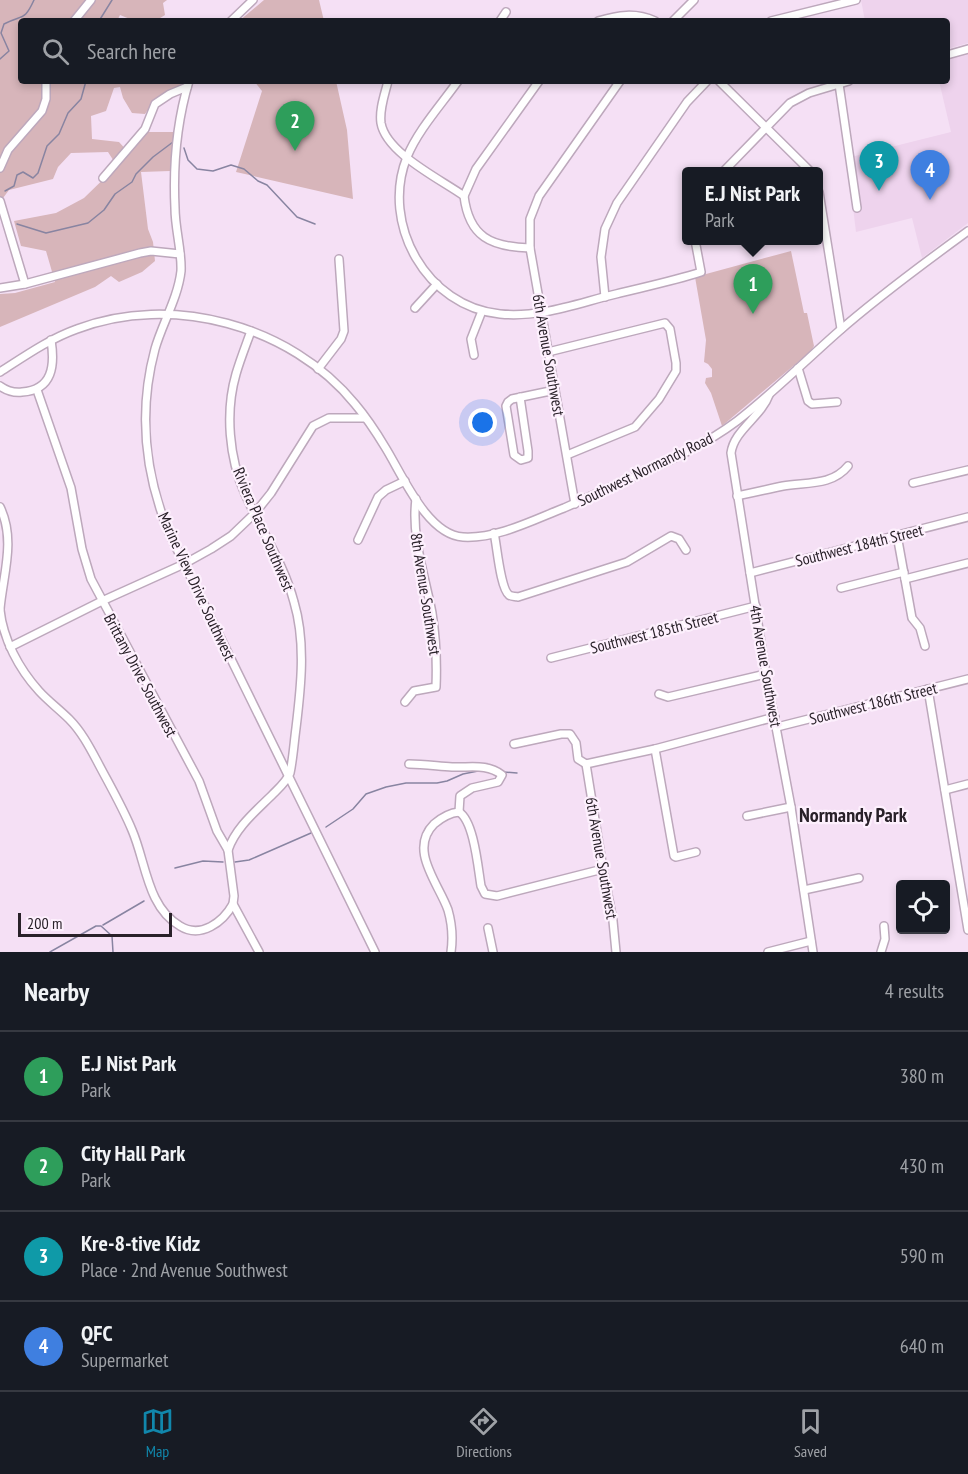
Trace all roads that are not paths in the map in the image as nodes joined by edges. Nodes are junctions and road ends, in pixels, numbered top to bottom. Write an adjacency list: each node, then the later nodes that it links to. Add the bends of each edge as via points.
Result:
1 (91, 0): 6 (street)
2 (253, 0): 7 (street)
3 (693, 0): 11 (street)
4 (856, 0): 12 (street)
5 (506, 12): 8 (street)
6 (76, 18)
7 (234, 18)
8 (502, 18)
9 (608, 18): 10 (street)
10 (648, 18)
11 (677, 18)
12 (783, 18)
13 (968, 49): 14 (street)
14 (950, 54)
15 (46, 84): 28 (street, via 42,111 8,150)
16 (188, 84): 29 (street, via 155,104 145,129); 37 (street, Marine View Drive Southwest, via 176,149 175,210)
17 (387, 84): 25 (street, via 381,124 389,141)
18 (456, 84): 25 (street)
19 (537, 84): 30 (street, via 476,169)
20 (618, 84): 36 (street, 6th Avenue Southwest, via 533,207)
21 (704, 84): 42 (street, via 687,102 617,203 605,229 601,257)
22 (722, 84): 24 (street)
23 (839, 84): 24 (street, via 798,98); 32 (street)
24 (767, 128): 26 (street); 27 (street)
25 (407, 158): 30 (street); 40 (street, via 399,197 403,227 415,256)
26 (727, 167)
27 (807, 167)
28 (0, 168)
29 (103, 178)
30 (464, 196): 36 (street, via 466,212 484,238 509,248)
31 (0, 201): 39 (street)
32 (857, 208)
33 (823, 217): 47 (street)
34 (968, 231): 47 (street, Southwest Normandy Road)
35 (696, 245): 42 (street, via 701,272)
36 (530, 248): 45 (street, 6th Avenue Southwest)
37 (180, 254): 39 (street, via 140,253); 46 (street, Marine View Drive Southwest, via 180,278)
38 (339, 259): 53 (street, via 344,331)
39 (25, 284): 41 (street)
40 (437, 284): 43 (street); 44 (street)
41 (0, 288)
42 (605, 297): 45 (street)
43 (415, 308)
44 (482, 311): 45 (street); 51 (street, via 471,339)
45 (542, 314): 50 (street, 6th Avenue Southwest)
46 (167, 315): 48 (street, Southwest Normandy Road, via 196,317); 49 (street, Southwest Normandy Road, via 97,323); 78 (street, Marine View Drive Southwest, via 150,371 146,444 160,512)
47 (841, 329): 52 (street, Southwest Normandy Road)
48 (251, 331): 53 (street, Southwest Normandy Road); 71 (street, Riviera Place Southwest, via 236,375 231,432 238,476)
49 (51, 340): 54 (street, Southwest Normandy Road); 56 (street, via 50,376)
50 (548, 351): 57 (street, 6th Avenue Southwest); 62 (street, via 660,323 670,329 676,371 659,399 635,427)
51 (474, 355)
52 (798, 368): 58 (street, Southwest Normandy Road); 60 (street, via 808,401)
53 (318, 369): 61 (street, Southwest Normandy Road, via 353,401)
54 (0, 372)
55 (0, 386): 56 (street, via 16,393)
56 (37, 390): 82 (street, Brittany Drive Southwest, via 71,488 87,569)
57 (555, 390): 59 (street); 62 (street, 6th Avenue Southwest)
58 (770, 393): 67 (street, 4th Avenue Southwest, via 732,446); 69 (street, Southwest Normandy Road, via 703,443)
59 (516, 398): 59 (street, via 506,406 514,455 521,460 528,458 528,451)
60 (837, 402)
61 (365, 418): 65 (street, Southwest Normandy Road); 71 (street, via 329,418 313,426 272,493)
62 (567, 455): 69 (street, 6th Avenue Southwest)
63 (848, 466): 67 (street, via 836,477 816,483)
64 (968, 470): 66 (street)
65 (405, 481): 68 (street, Southwest Normandy Road); 75 (street, via 378,497)
66 (913, 483)
67 (737, 496): 79 (street, 4th Avenue Southwest)
68 (416, 499): 73 (street, Southwest Normandy Road, via 435,523 454,536); 92 (street, 8th Avenue Southwest, via 420,560 436,648 436,687 414,692)
69 (575, 504): 73 (street, Southwest Normandy Road)
70 (0, 507): 84 (street, via 8,544)
71 (255, 513): 78 (street, via 231,536); 99 (street, Riviera Place Southwest, via 285,575 297,615 301,688)
72 (968, 517): 74 (street, Southwest 184th Street)
73 (494, 533): 76 (street, via 504,586 509,595 518,597 627,562 671,536 680,539)
74 (897, 535): 79 (street, Southwest 184th Street); 80 (street)
75 (358, 540)
76 (686, 550)
77 (968, 563): 80 (street)
78 (184, 564): 82 (street); 99 (street, Marine View Drive Southwest)
79 (750, 573): 83 (street, 4th Avenue Southwest)
80 (904, 576): 81 (street); 85 (street, via 912,618 920,628)
81 (841, 588)
82 (102, 601): 86 (street); 105 (street, Brittany Drive Southwest, via 199,781)
83 (756, 606): 87 (street, Southwest 185th Street); 88 (street, 4th Avenue Southwest)
84 (0, 609): 86 (street)
85 (925, 646)
86 (10, 647): 110 (street, via 37,690 85,739 132,831 153,893 173,921 189,930 205,929 222,920)
87 (551, 658)
88 (766, 674): 91 (street, via 668,697); 93 (street, 4th Avenue Southwest)
89 (968, 679): 90 (street, Southwest 186th Street)
90 (928, 689): 94 (street, Southwest 186th Street); 101 (street)
91 (659, 694)
92 (405, 702)
93 (775, 717): 94 (street, 4th Avenue Southwest); 96 (street)
94 (777, 727): 102 (street, 4th Avenue Southwest)
95 (514, 744): 98 (street, 6th Avenue Southwest, via 570,734 578,759)
96 (655, 748): 98 (street); 106 (street, via 674,856)
97 (409, 764): 103 (street, via 476,766 502,775 498,782 465,791 460,796)
98 (586, 764): 107 (street, 6th Avenue Southwest)
99 (289, 776): 105 (street, via 247,819); 116 (street, Marine View Drive Southwest)
100 (968, 784): 101 (street)
101 (945, 790): 113 (street)
102 (791, 807): 104 (street); 109 (street, 4th Avenue Southwest)
103 (459, 812): 107 (street, via 470,827 485,894 497,896); 117 (street, via 435,824 424,848 452,926)
104 (747, 816)
105 (228, 850): 110 (street, Brittany Drive Southwest)
106 (696, 852)
107 (603, 869): 119 (street, 6th Avenue Southwest)
108 (859, 878): 109 (street)
109 (804, 890): 114 (street, 4th Avenue Southwest)
110 (233, 904): 115 (street, Brittany Drive Southwest)
111 (884, 926): 122 (street)
112 (488, 928): 118 (street)
113 (968, 930)
114 (811, 941): 120 (street); 121 (street, 4th Avenue Southwest)
115 (259, 952)
116 (375, 952)
117 (451, 952)
118 (493, 952)
119 (616, 952)
120 (768, 952)
121 (813, 952)
122 (881, 952)

